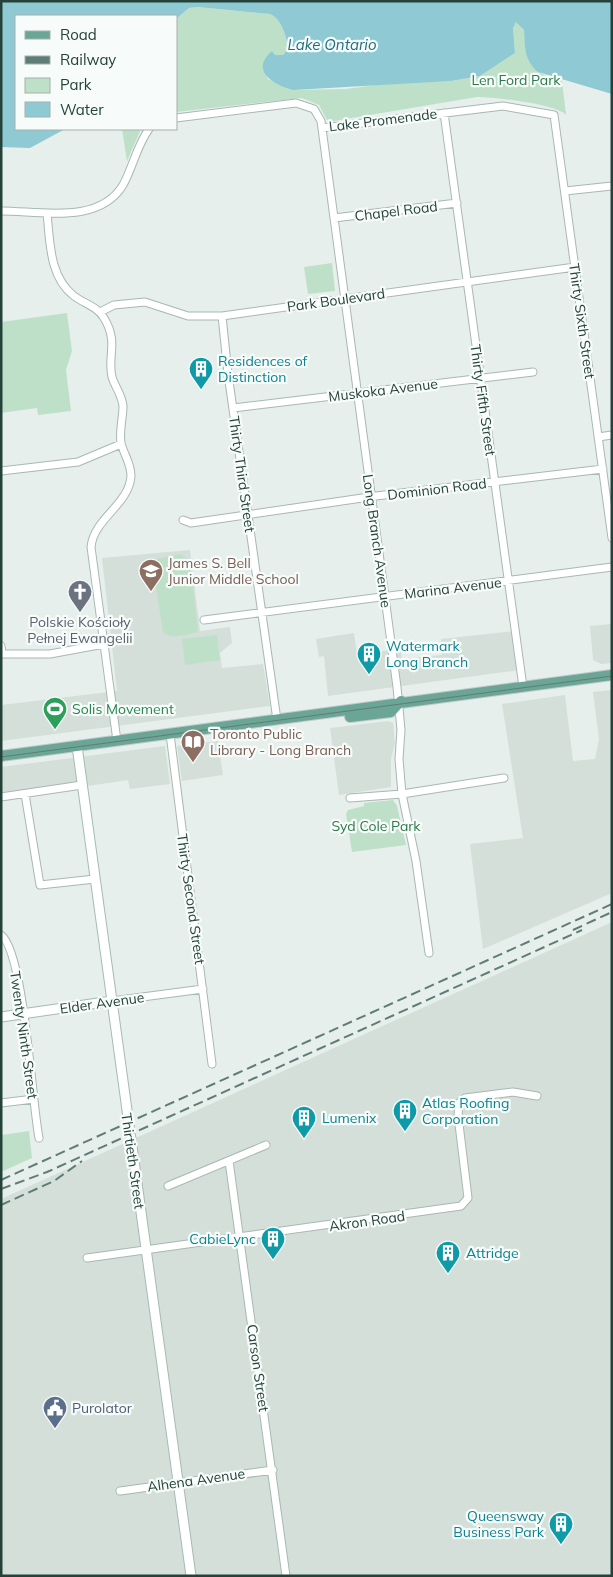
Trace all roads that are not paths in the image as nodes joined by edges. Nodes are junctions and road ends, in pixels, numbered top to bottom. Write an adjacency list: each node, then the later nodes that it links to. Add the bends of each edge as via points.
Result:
1 (444, 112): 2 (street, Lake Promenade, via 503,106); 4 (street, Lake Promenade); 8 (street, Thirty Fifth Street)
2 (544, 112): 7 (street, Thirty Sixth Street, via 556,119)
3 (178, 118): 4 (street, Lake Promenade, via 296,103 314,109)
4 (322, 128): 11 (street, Long Branch Avenue)
5 (149, 130): 10 (street, via 124,183 105,203 85,211)
6 (612, 186): 7 (street)
7 (565, 191): 12 (street, Thirty Sixth Street)
8 (457, 203): 11 (street, Chapel Road); 13 (street, Thirty Fifth Street)
9 (1, 211): 10 (street)
10 (47, 213): 15 (street, via 58,278 73,295)
11 (334, 218): 14 (street, Long Branch Avenue)
12 (575, 267): 13 (street, Park Boulevard); 22 (street, Thirty Sixth Street)
13 (467, 281): 14 (street, Park Boulevard); 18 (street, Thirty Fifth Street)
14 (345, 299): 16 (street, Park Boulevard); 19 (street, Long Branch Avenue)
15 (100, 312): 16 (street, Park Boulevard, via 114,305 144,302 188,316); 23 (street, via 113,340 111,372 122,405)
16 (222, 316): 20 (street, Thirty Third Street)
17 (533, 372): 18 (street, Muskoka Avenue)
18 (480, 379): 19 (street, Muskoka Avenue); 26 (street, Thirty Fifth Street)
19 (357, 392): 20 (street, Muskoka Avenue); 27 (street, Long Branch Avenue)
20 (233, 408): 28 (street, Thirty Third Street)
21 (612, 435): 22 (street)
22 (598, 437): 24 (street, Thirty Sixth Street)
23 (121, 444): 25 (street, via 78,462); 36 (street, via 129,462 130,483 124,497 94,535 91,547)
24 (603, 469): 26 (street, Dominion Road); 30 (street, Thirty Sixth Street)
25 (1, 471)
26 (494, 482): 27 (street, Dominion Road); 32 (street, Thirty Fifth Street)
27 (372, 497): 28 (street, Dominion Road); 33 (street, Long Branch Avenue)
28 (249, 515): 29 (street, Dominion Road, via 191,523); 34 (street, Thirty Third Street)
29 (183, 520)
30 (612, 538)
31 (612, 567): 32 (street, Marina Avenue)
32 (508, 581): 33 (street, Marina Avenue); 39 (street, Thirty Fifth Street)
33 (384, 596): 34 (street, Marina Avenue); 40 (street, Long Branch Avenue)
34 (261, 613): 35 (street, Marina Avenue); 41 (street, Thirty Third Street)
35 (204, 620)
36 (104, 644): 37 (street, via 50,654); 43 (street)
37 (2, 651)
38 (612, 675): 39 (main road)
39 (523, 687): 40 (main road, via 473,694 452,690 424,693 406,696)
40 (399, 704): 41 (main road, via 391,712 347,718 333,713); 49 (street, Long Branch Avenue)
41 (277, 720): 42 (main road)
42 (170, 734): 43 (main road); 55 (street, Thirty Second Street)
43 (117, 741): 44 (main road)
44 (77, 746): 45 (main road); 47 (street, Thirtieth Street)
45 (1, 756)
46 (504, 778): 49 (street)
47 (82, 785): 48 (street); 52 (street, Thirtieth Street)
48 (25, 794): 50 (street); 52 (street, via 40,885)
49 (402, 794): 51 (street); 54 (street, Long Branch Avenue, via 416,861)
50 (1, 797)
51 (350, 798)
52 (95, 879): 56 (street, Thirtieth Street)
53 (1, 935): 57 (street, Twenty Ninth Street, via 12,951)
54 (429, 953)
55 (203, 989): 56 (street, Elder Avenue); 59 (street, Thirty Second Street)
56 (112, 1001): 57 (street, Elder Avenue); 68 (street, Thirtieth Street)
57 (23, 1014): 58 (street, Elder Avenue); 61 (street, Twenty Ninth Street)
58 (1, 1017)
59 (212, 1064)
60 (537, 1096): 67 (street, Akron Road, via 514,1092 465,1098 459,1103 468,1198 461,1206)
61 (34, 1098): 62 (street); 63 (street, Twenty Ninth Street)
62 (1, 1103)
63 (40, 1138)
64 (266, 1145): 65 (street)
65 (229, 1161): 66 (street); 67 (street, Carson Street)
66 (168, 1186)
67 (239, 1239): 68 (street, Akron Road); 70 (street, Carson Street)
68 (145, 1250): 69 (street, Akron Road); 71 (street, Thirtieth Street)
69 (87, 1258)
70 (273, 1470): 71 (street, Alhena Avenue); 74 (street, Carson Street)
71 (178, 1482): 72 (street, Alhena Avenue); 73 (street, Thirtieth Street)
72 (120, 1491)
73 (190, 1576)
74 (286, 1576)

